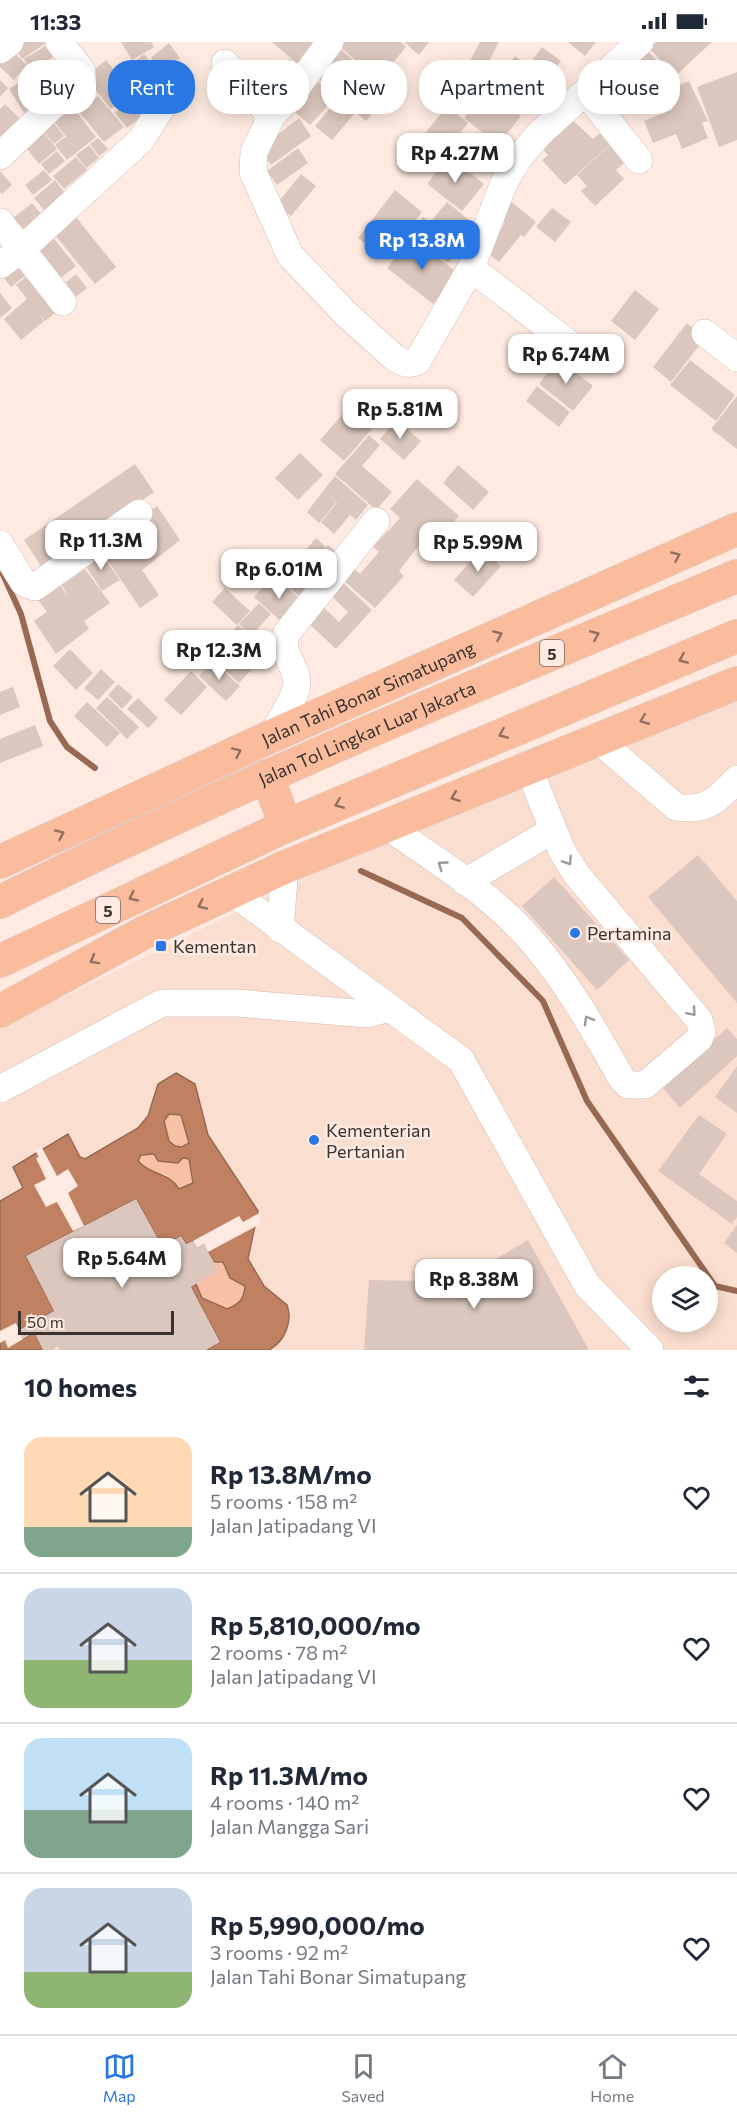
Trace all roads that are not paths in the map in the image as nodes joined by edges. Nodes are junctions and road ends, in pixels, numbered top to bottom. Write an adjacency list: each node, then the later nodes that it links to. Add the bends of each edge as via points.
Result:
1 (10, 42): 5 (street)
2 (59, 42): 12 (street, via 82,71 81,78)
3 (330, 42): 11 (street)
4 (640, 42): 6 (street)
5 (0, 50)
6 (621, 60)
7 (578, 100): 16 (street, via 539,134 518,159 504,183)
8 (157, 114): 15 (street, via 141,140)
9 (268, 114): 11 (street)
10 (603, 114): 13 (street)
11 (271, 117): 16 (street, via 254,152 253,172 290,255 346,314 403,363 417,362)
12 (0, 156)
13 (639, 160)
14 (0, 222): 15 (street)
15 (10, 257): 17 (street)
16 (471, 268): 19 (street)
17 (63, 302)
18 (705, 333): 20 (street)
19 (584, 355)
20 (737, 358)
21 (139, 513): 24 (street, via 36,587 24,583)
22 (376, 521): 28 (street, via 286,634 283,647 295,670 297,688)
23 (737, 529): 28 (highway, Jalan Tahi Bonar Simatupang, one-way to 23)
24 (0, 544)
25 (737, 576): 31 (highway, Jalan Tol Lingkar Luar Jakarta / 5, one-way to 25, via 405,714)
26 (737, 636): 34 (highway, 5, one-way to 34)
27 (737, 683): 29 (highway, one-way to 29)
28 (272, 736): 36 (highway, Jalan Tahi Bonar Simatupang, one-way to 28)
29 (597, 739): 30 (highway); 32 (street, via 676,807 692,810 715,801)
30 (530, 769): 33 (highway, one-way to 33); 35 (street)
31 (267, 776): 34 (highway); 40 (highway, Jalan Tol Lingkar Luar Jakarta / 5)
32 (737, 779)
33 (385, 825): 37 (highway); 38 (street, one-way to 33)
34 (286, 826): 42 (highway, 5, one-way to 42)
35 (553, 830): 38 (street); 38 (street, one-way to 38, via 578,875 699,1020 699,1039 645,1085 628,1085 622,1079 558,972 528,936)
36 (0, 862)
37 (285, 867): 39 (highway); 41 (street)
38 (465, 882)
39 (232, 892): 41 (street); 44 (highway, one-way to 44, via 145,932)
40 (0, 902)
41 (280, 929): 43 (street)
42 (0, 962)
43 (390, 1008): 45 (street, via 367,1014 237,1003 162,1003); 46 (street, via 461,1060 587,1285)
44 (0, 1011)
45 (0, 1089)
46 (650, 1350)

